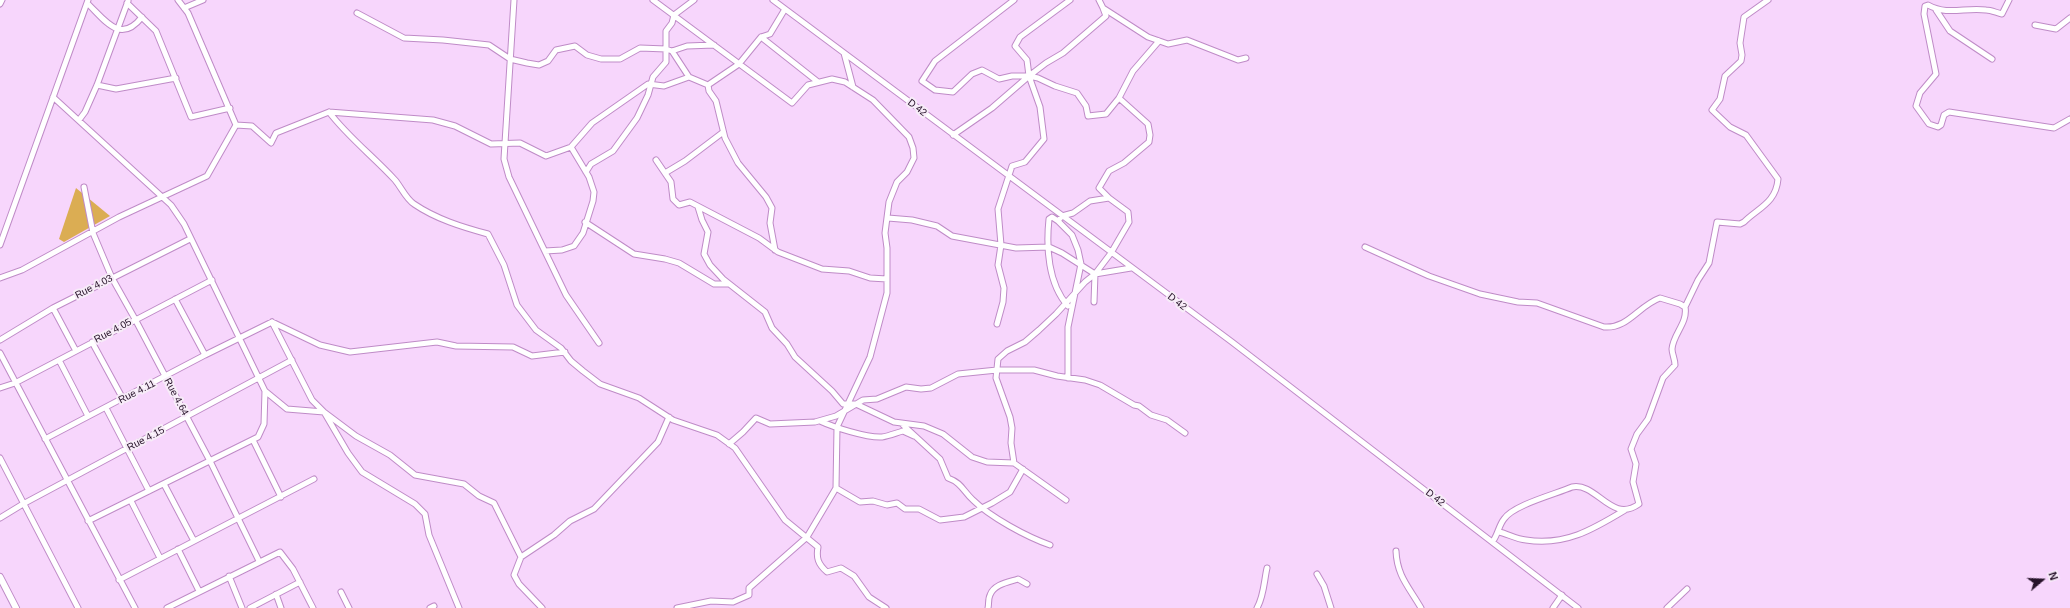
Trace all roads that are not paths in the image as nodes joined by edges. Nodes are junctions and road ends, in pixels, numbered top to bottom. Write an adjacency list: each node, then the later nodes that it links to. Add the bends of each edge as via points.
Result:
1 (2, 0): 15 (street)
2 (178, 0): 16 (street)
3 (203, 0): 16 (street)
4 (514, 0): 33 (street)
5 (653, 0): 21 (street)
6 (694, 0): 21 (street)
7 (773, 0): 18 (street, D 42 / D 42)
8 (1014, 0): 36 (street, via 934,61 922,81 935,90 953,92 972,74 982,70 999,79)
9 (1070, 0): 36 (street, via 1020,37 1015,46 1027,60)
10 (1099, 0): 17 (street)
11 (1768, 0): 88 (street, via 1744,17 1740,43 1741,61 1725,76 1720,99 1712,110 1730,127 1746,135 1778,179 1778,188 1766,206 1744,222 1717,222 1709,263)
12 (2009, 0): 19 (street, via 2002,14 1987,10)
13 (88, 1): 25 (street, via 109,24); 44 (street)
14 (128, 2): 22 (street); 25 (street)
15 (0, 4)
16 (184, 8): 46 (street)
17 (1103, 8): 27 (street, via 1148,37); 36 (street, via 1106,16 1063,53)
18 (785, 9): 26 (street, via 770,34); 31 (street, D 42 / D 42)
19 (1936, 10): 34 (street, via 1950,31); 48 (street, via 1928,5 1925,6 1924,14 1936,74 1920,93 1916,106 1929,124 1938,127 1948,112 2054,128)
20 (357, 13): 33 (street, via 404,38 490,45)
21 (674, 15): 28 (street); 29 (street, via 666,31)
22 (142, 17): 25 (street, via 134,27); 37 (street, via 156,30)
23 (2070, 18): 24 (street, via 2056,29)
24 (2035, 25)
25 (118, 29): 41 (street)
26 (761, 37): 35 (street); 39 (street)
27 (1159, 41): 32 (street, via 1168,44 1187,40 1238,60); 45 (street, via 1133,71)
28 (714, 45): 30 (street, via 687,46); 35 (street)
29 (666, 49): 30 (street); 33 (street, via 640,48 620,59 601,59 587,55 575,46 556,50 548,61 539,65); 40 (street, via 666,62 653,77)
30 (672, 51): 38 (street)
31 (844, 53): 43 (street); 52 (street, D 42 / D 42)
32 (1246, 58)
33 (510, 59): 53 (street)
34 (1992, 59)
35 (739, 64): 39 (street, via 792,103 808,85); 42 (street)
36 (1029, 76): 45 (street, via 1077,93 1086,106 1088,116 1106,114); 52 (street, via 992,108); 58 (street, via 1040,107 1044,139 1025,162 1012,166)
37 (176, 78): 41 (street, via 116,89); 46 (street, via 191,118)
38 (689, 78): 40 (street, via 664,86); 42 (street)
39 (818, 82): 43 (street, via 832,79 846,82)
40 (651, 84): 54 (street, via 592,123); 56 (street, via 637,118 614,151 591,164)
41 (97, 85): 49 (street)
42 (708, 85): 51 (street, via 716,101)
43 (853, 87): 64 (street, via 873,100 909,137 913,148 914,158 907,172 897,182 889,202)
44 (53, 97): 49 (street); 69 (street)
45 (1119, 98): 61 (street, via 1148,124 1150,135 1149,142 1124,163 1109,171 1099,188)
46 (230, 108): 50 (street)
47 (329, 112): 50 (street, via 276,133 271,143 252,126); 53 (street, via 432,120 455,126 491,144); 99 (street, via 340,127 366,150 413,203 457,226 488,234 504,264 517,304 536,330)
48 (2070, 119)
49 (79, 120): 60 (street)
50 (236, 125): 60 (street, via 207,176)
51 (722, 133): 57 (street); 73 (street, via 738,163 772,208 770,223)
52 (953, 135): 58 (street, D 42 / D 42)
53 (504, 144): 54 (street, via 520,143 546,156); 74 (street, via 504,159 509,176)
54 (571, 147): 56 (street)
55 (656, 160): 57 (street)
56 (586, 172): 66 (street, via 594,192)
57 (666, 173): 62 (street, via 671,182 673,199 680,205 690,202)
58 (1008, 176): 63 (street, D 42 / D 42); 70 (street, via 998,209)
59 (84, 187): 67 (street, Rue 4.64)
60 (163, 197): 67 (street, via 119,217); 68 (street, via 184,224)
61 (1109, 198): 63 (street, via 1090,201 1073,214); 75 (street, via 1128,212 1129,222)
62 (698, 207): 73 (street, via 759,238); 83 (street, via 708,232 704,254 710,265)
63 (1062, 216): 65 (street); 75 (street, D 42 / D 42)
64 (888, 218): 70 (street, via 912,220 937,226 952,236); 81 (street, via 885,232 888,248)
65 (1058, 221): 71 (street, via 1049,219); 76 (street, via 1072,235)
66 (585, 222): 74 (street, via 583,233 574,246); 83 (street, via 634,254 665,258 679,263 714,284)
67 (93, 233): 79 (street, via 22,270); 80 (street, Rue 4.64)
68 (190, 239): 80 (street, Rue 4.03); 82 (street)
69 (0, 244)
70 (1001, 245): 71 (street, via 1016,248); 93 (street, via 998,265 1004,288)
71 (1049, 247): 76 (street); 87 (street, via 1052,274)
72 (1365, 247): 88 (street, via 1429,276 1480,294 1537,303 1604,327 1614,328 1622,325 1660,298)
73 (775, 250): 81 (street, via 822,269 849,271 870,278)
74 (545, 251): 97 (street, via 566,295)
75 (1111, 253): 77 (street, D 42 / D 42); 78 (street)
76 (1081, 264): 78 (street); 84 (street)
77 (1131, 268): 78 (street); 150 (street, D 42 / D 42)
78 (1095, 274): 84 (street, via 1084,282); 86 (street)
79 (0, 278)
80 (112, 278): 89 (street, Rue 4.03); 91 (street, Rue 4.64)
81 (887, 279): 112 (street, via 883,312 870,357)
82 (212, 280): 85 (street, Rue 4.05); 94 (street)
83 (729, 284): 112 (street, via 765,312 772,328 796,357 843,404)
84 (1075, 294): 87 (street); 90 (street)
85 (175, 299): 91 (street, Rue 4.05); 101 (street)
86 (1094, 302)
87 (1066, 304): 90 (street); 104 (street, via 1026,342 1007,351 998,359)
88 (1685, 307): 143 (street, via 1683,323 1672,349 1675,364 1663,378 1648,419 1637,434 1631,449 1636,464 1633,472 1634,488 1640,503)
89 (53, 308): 95 (street, Rue 4.03); 98 (street)
90 (1072, 310): 107 (street, via 1068,327)
91 (135, 319): 96 (street, Rue 4.05); 105 (street, Rue 4.64)
92 (272, 322): 94 (street, Rue 4.11); 99 (street, via 320,345 350,352 437,342 456,346 513,347 532,356); 103 (street)
93 (997, 324)
94 (241, 337): 101 (street, Rue 4.11); 106 (street)
95 (0, 340)
96 (92, 342): 98 (street, Rue 4.05); 111 (street)
97 (599, 342)
98 (76, 351): 102 (street, Rue 4.05)
99 (565, 352): 118 (street, via 577,366 600,384 639,398)
100 (0, 353): 108 (street)
101 (205, 355): 105 (street, Rue 4.11)
102 (59, 360): 108 (street, Rue 4.05); 117 (street)
103 (292, 360): 106 (street, Rue 4.15); 115 (street, via 312,400)
104 (997, 370): 107 (street, via 1034,370); 113 (street, via 958,374 931,388 906,386 877,399 863,400); 131 (street, via 996,378 1010,417)
105 (165, 377): 111 (street, Rue 4.11); 119 (street, Rue 4.64)
106 (260, 378): 110 (street); 119 (street, Rue 4.15)
107 (1068, 378): 123 (street, via 1100,385 1139,406 1151,416 1167,420)
108 (15, 383): 109 (street, Rue 4.05); 124 (street)
109 (0, 388)
110 (266, 392): 115 (street, via 287,409); 126 (street, via 264,424 258,437)
111 (122, 399): 114 (street, Rue 4.11)
112 (848, 403): 113 (street); 116 (street)
113 (856, 404): 116 (street); 121 (street)
114 (106, 408): 117 (street, Rue 4.11); 128 (street)
115 (324, 412): 154 (street, via 356,436 390,455 415,475 464,484 479,496 494,503); 180 (street, via 362,472 416,504 425,514 429,534)
116 (843, 412): 120 (street); 122 (street)
117 (88, 416): 124 (street, Rue 4.11)
118 (668, 417): 127 (street, via 717,436); 154 (street, via 658,442 594,509 570,521)
119 (187, 418): 128 (street, Rue 4.15); 130 (street, Rue 4.64)
120 (820, 421): 122 (street); 127 (street, via 770,424 756,418)
121 (902, 423): 125 (street); 131 (street, via 924,426 943,434 972,457 987,462)
122 (837, 427): 125 (street, via 880,437 903,430); 136 (street)
123 (1185, 433)
124 (45, 439): 134 (street)
125 (919, 439): 142 (street, via 940,459 948,478 957,481 972,500)
126 (253, 440): 130 (street); 138 (street)
127 (729, 444): 148 (street, via 735,448 785,520)
128 (127, 449): 134 (street, Rue 4.15); 137 (street)
129 (0, 458): 141 (street)
130 (210, 461): 135 (street); 145 (street, Rue 4.64)
131 (1014, 463): 132 (street)
132 (1023, 469): 139 (street); 142 (street, via 1010,492)
133 (314, 479): 138 (street)
134 (66, 481): 141 (street, Rue 4.15); 146 (street)
135 (164, 484): 137 (street); 149 (street)
136 (836, 488): 142 (street, via 860,502 873,501 887,505 897,503 905,509 919,509 940,520 964,517); 148 (street)
137 (149, 491): 140 (street)
138 (281, 497): 145 (street)
139 (1066, 500)
140 (130, 501): 146 (street); 155 (street)
141 (23, 504): 144 (street, Rue 4.15); 172 (street)
142 (983, 508): 151 (street, via 1005,525 1020,530 1034,540)
143 (1625, 510): 147 (street, via 1601,525 1561,541 1527,540); 147 (street, via 1609,505 1600,497 1577,486 1524,505 1512,512 1504,517)
144 (0, 518)
145 (238, 518): 149 (street); 156 (street, Rue 4.64)
146 (88, 521): 161 (street)
147 (1499, 532): 150 (street)
148 (806, 537): 169 (street, via 749,588 749,595); 184 (street, via 818,547 816,556 827,572 841,568 854,576 869,597)
149 (194, 540): 152 (street)
150 (1493, 542): 168 (street, D 42 / D 42)
151 (1050, 544)
152 (178, 549): 155 (street); 165 (street)
153 (1396, 551): 188 (street, via 1403,582)
154 (521, 557): 181 (street, via 514,575 519,584)
155 (160, 558): 161 (street)
156 (259, 561): 159 (street); 162 (street, via 280,552)
157 (1267, 568): 186 (street, via 1262,597)
158 (1317, 574): 187 (street, via 1324,586)
159 (229, 576): 165 (street); 175 (street)
160 (1, 580): 171 (main road)
161 (119, 580): 173 (street)
162 (300, 582): 167 (street); 178 (street)
163 (1027, 584): 185 (street, via 1018,579 996,587 989,597)
164 (1687, 589): 191 (street)
165 (199, 591): 174 (street)
166 (341, 592): 170 (street)
167 (276, 594): 176 (street); 177 (street)
168 (1562, 595): 189 (street); 190 (street, D 42 / D 42)
169 (733, 602): 182 (street, via 711,601); 183 (street)
170 (348, 606): 179 (street)
171 (16, 608)
172 (78, 608)
173 (135, 608)
174 (167, 608)
175 (242, 608)
176 (250, 608)
177 (281, 608)
178 (313, 608)
179 (340, 608)
180 (459, 608)
181 (542, 608)
182 (677, 608)
183 (732, 608)
184 (886, 608)
185 (988, 608)
186 (1257, 608)
187 (1330, 608)
188 (1421, 608)
189 (1553, 608)
190 (1578, 608)
191 (1667, 608)

